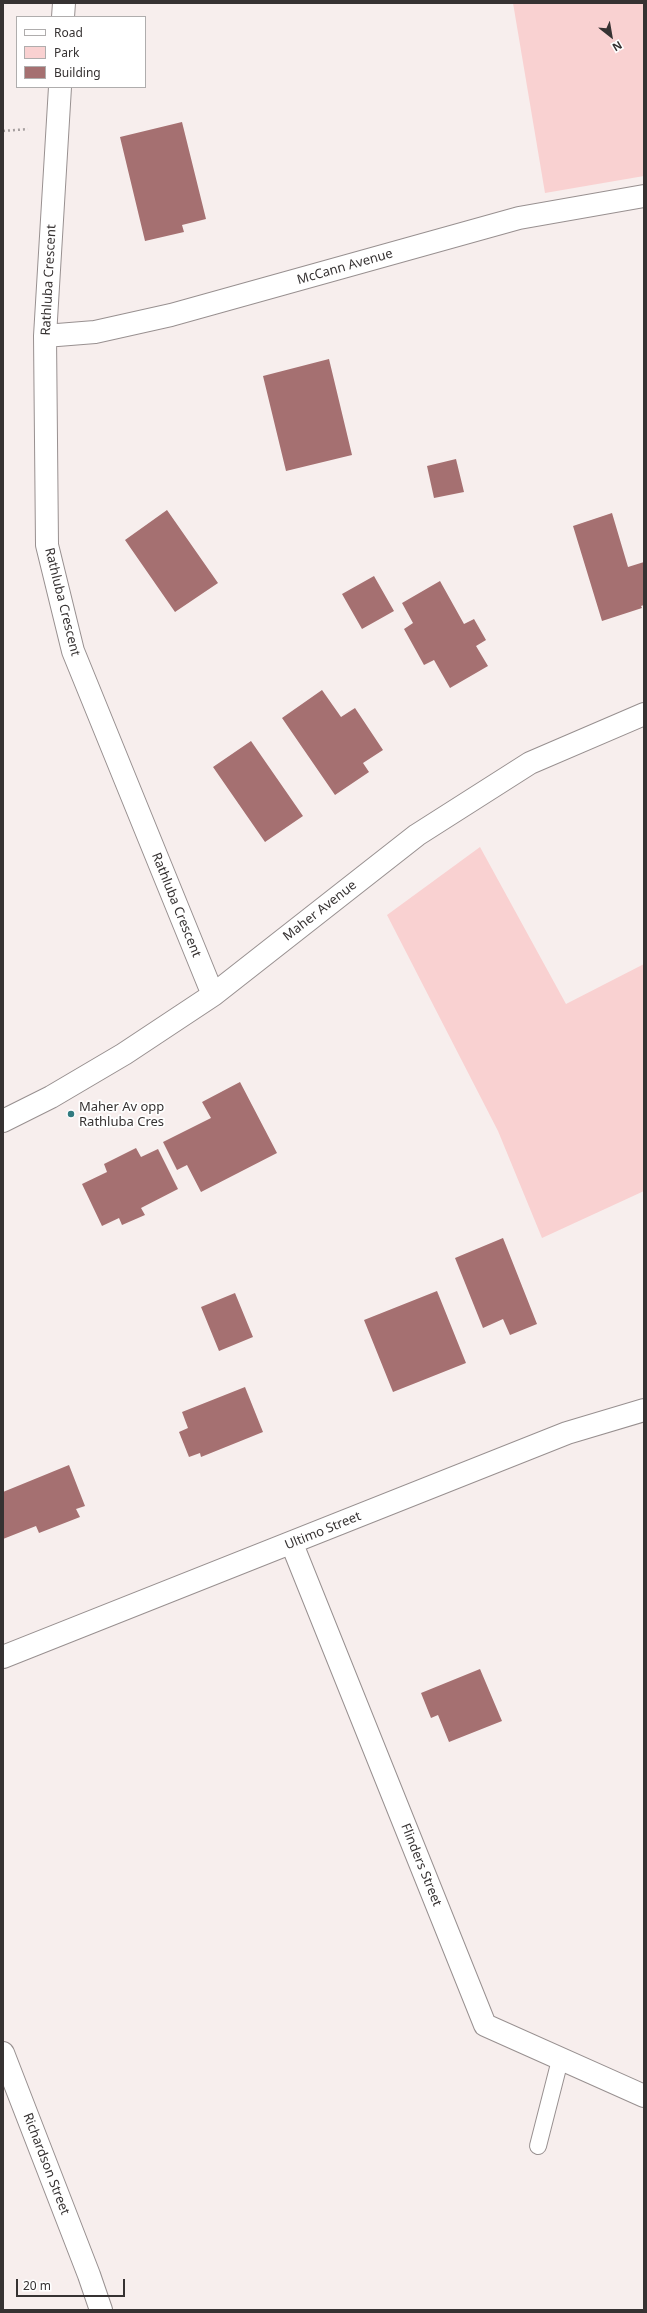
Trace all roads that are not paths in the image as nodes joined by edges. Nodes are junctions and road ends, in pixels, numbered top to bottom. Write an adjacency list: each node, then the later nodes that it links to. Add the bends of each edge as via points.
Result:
1 (64, 3): 2 (street)
2 (63, 16)
3 (60, 88): 5 (street, Rathluba Crescent)
4 (644, 196): 5 (street, McCann Avenue, via 519,218 171,315 96,332)
5 (45, 336): 7 (street, Rathluba Crescent, via 47,545 72,652)
6 (644, 714): 7 (street, Maher Avenue, via 530,763 417,835)
7 (213, 995): 8 (street, Maher Avenue, via 124,1054 51,1097)
8 (3, 1121)
9 (644, 1410): 10 (street, Ultimo Street, via 567,1433)
10 (292, 1544): 11 (street, Ultimo Street); 13 (street, Flinders Street, via 485,2025)
11 (3, 1657)
12 (3, 2053): 16 (street, Richardson Street)
13 (560, 2060): 14 (street, Flinders Street); 15 (lane)
14 (644, 2096)
15 (538, 2146)
16 (89, 2275): 17 (street, Richardson Street); 18 (street, Richardson Street)
17 (101, 2310)
18 (111, 2310)

